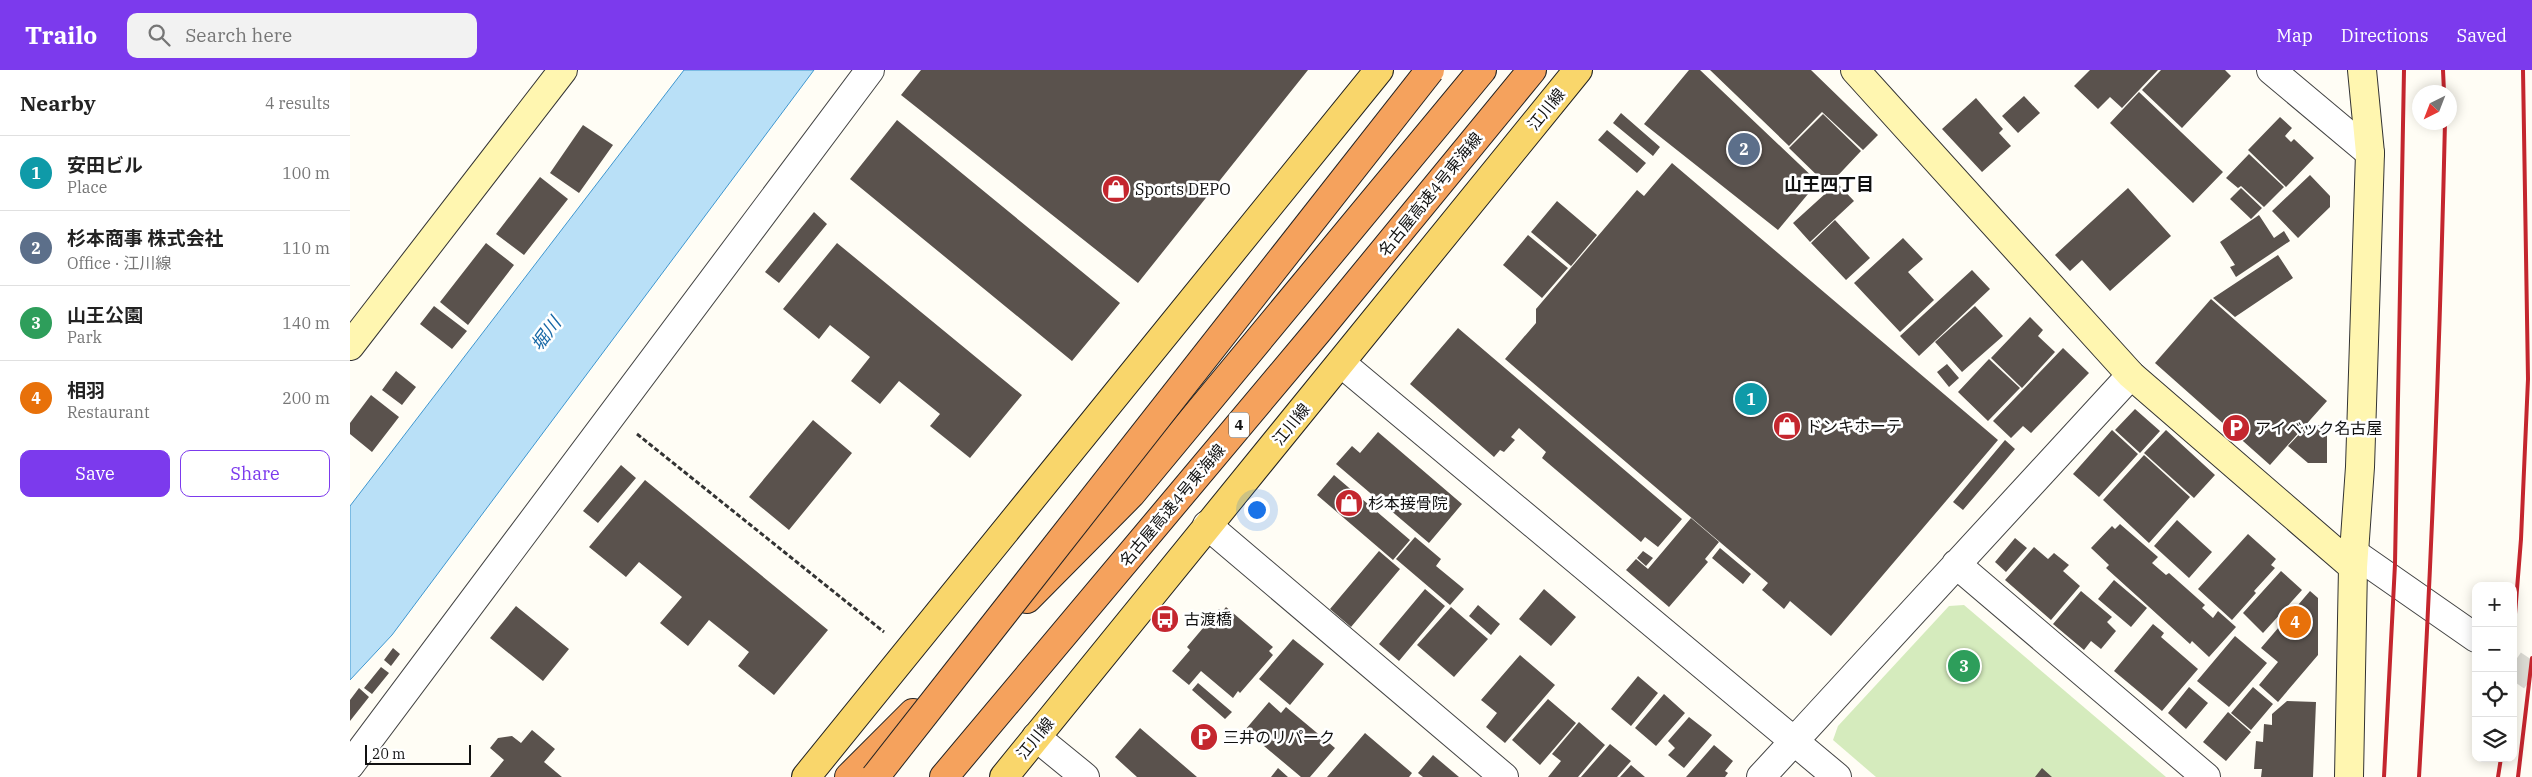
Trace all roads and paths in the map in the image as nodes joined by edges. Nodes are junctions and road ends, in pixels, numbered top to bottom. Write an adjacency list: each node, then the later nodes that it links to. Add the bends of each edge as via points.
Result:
1 (563, 70): 12 (street)
2 (870, 70): 23 (street)
3 (1379, 70): 24 (main road)
4 (1430, 70): 26 (highway, bridge)
5 (1482, 70): 25 (highway, via 1131,494)
6 (1532, 70): 27 (highway, 名古屋高速4号東海線 / 4)
7 (1578, 70): 13 (main road, 江川線)
8 (1855, 70): 14 (street)
9 (2271, 70): 11 (street)
10 (2362, 70): 11 (street)
11 (2370, 153): 17 (street)
12 (350, 346)
13 (1340, 363): 16 (main road, 江川線); 22 (street)
14 (2131, 375): 17 (street); 18 (street)
15 (634, 431): 19 (path)
16 (1207, 525): 21 (main road, 江川線); 30 (street)
17 (2354, 560): 20 (street); 34 (street)
18 (1956, 564): 22 (street); 33 (street)
19 (884, 632)
20 (2472, 635)
21 (1036, 737): 28 (main road, 江川線); 29 (street)
22 (1795, 742): 31 (street); 32 (street)
23 (350, 766)
24 (806, 777)
25 (850, 777)
26 (875, 777)
27 (944, 777)
28 (1004, 777)
29 (1085, 777)
30 (1504, 777)
31 (1760, 777)
32 (1837, 777)
33 (2206, 777)
34 (2349, 777)

